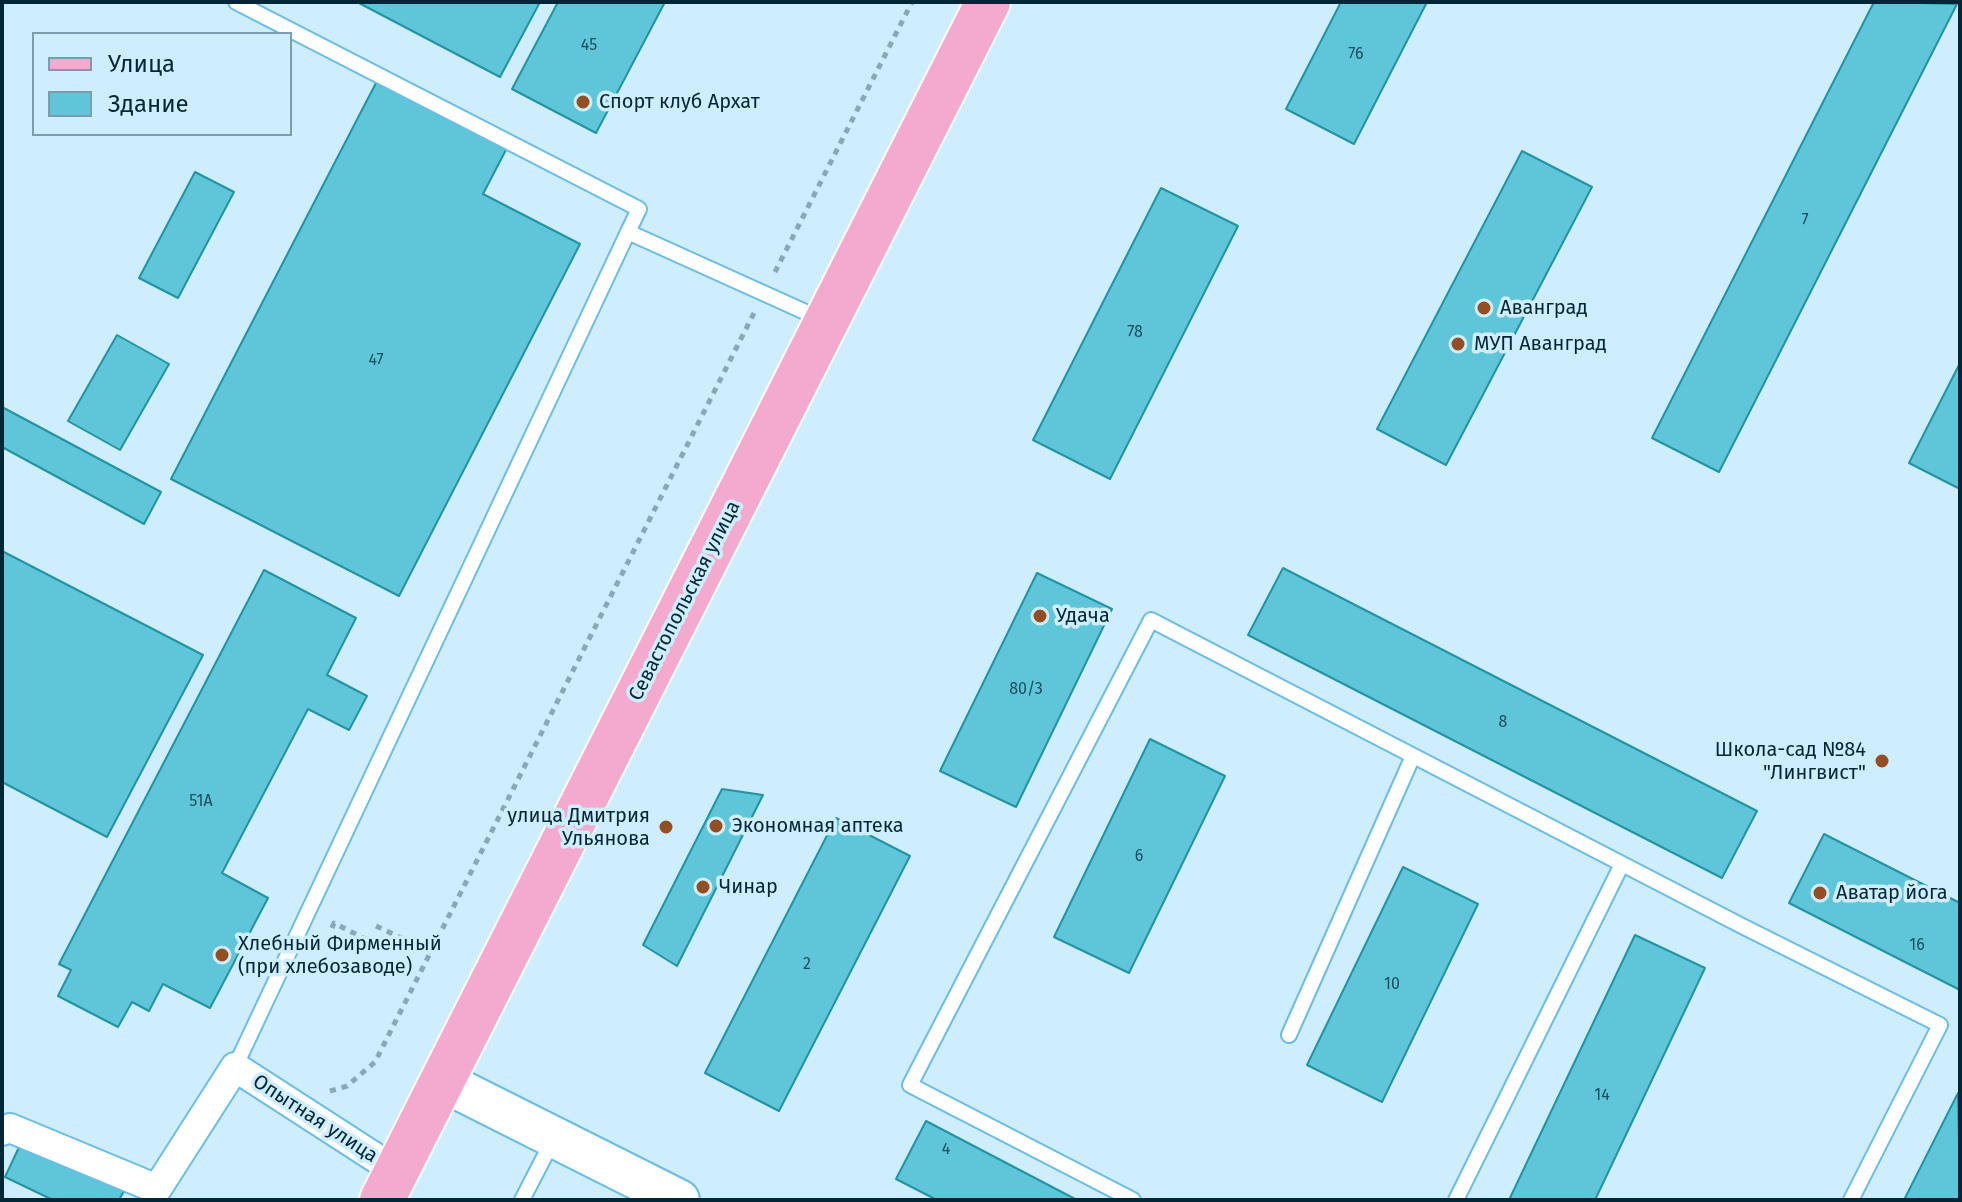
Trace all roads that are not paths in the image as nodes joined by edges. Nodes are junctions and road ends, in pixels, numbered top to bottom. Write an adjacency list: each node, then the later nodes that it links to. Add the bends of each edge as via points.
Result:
1 (236, 2): 3 (lane, via 639,209)
2 (988, 2): 4 (main road, Севастопольская улица)
3 (628, 232): 4 (lane); 8 (lane)
4 (827, 321): 9 (main road, Севастопольская улица)
5 (1413, 756): 6 (lane); 7 (lane); 16 (lane, via 1151,620 910,1085)
6 (1622, 864): 17 (lane); 18 (lane, via 1940,1025)
7 (1289, 1035)
8 (235, 1067): 12 (street, Опытная улица); 13 (street, Опытная улица)
9 (442, 1081): 11 (main road); 12 (main road, Севастопольская улица)
10 (2, 1131): 13 (street, Опытная улица, via 10,1128)
11 (554, 1138): 14 (lane); 15 (main road)
12 (389, 1186)
13 (154, 1195)
14 (522, 1200)
15 (679, 1200)
16 (1133, 1200)
17 (1456, 1200)
18 (1851, 1200)

